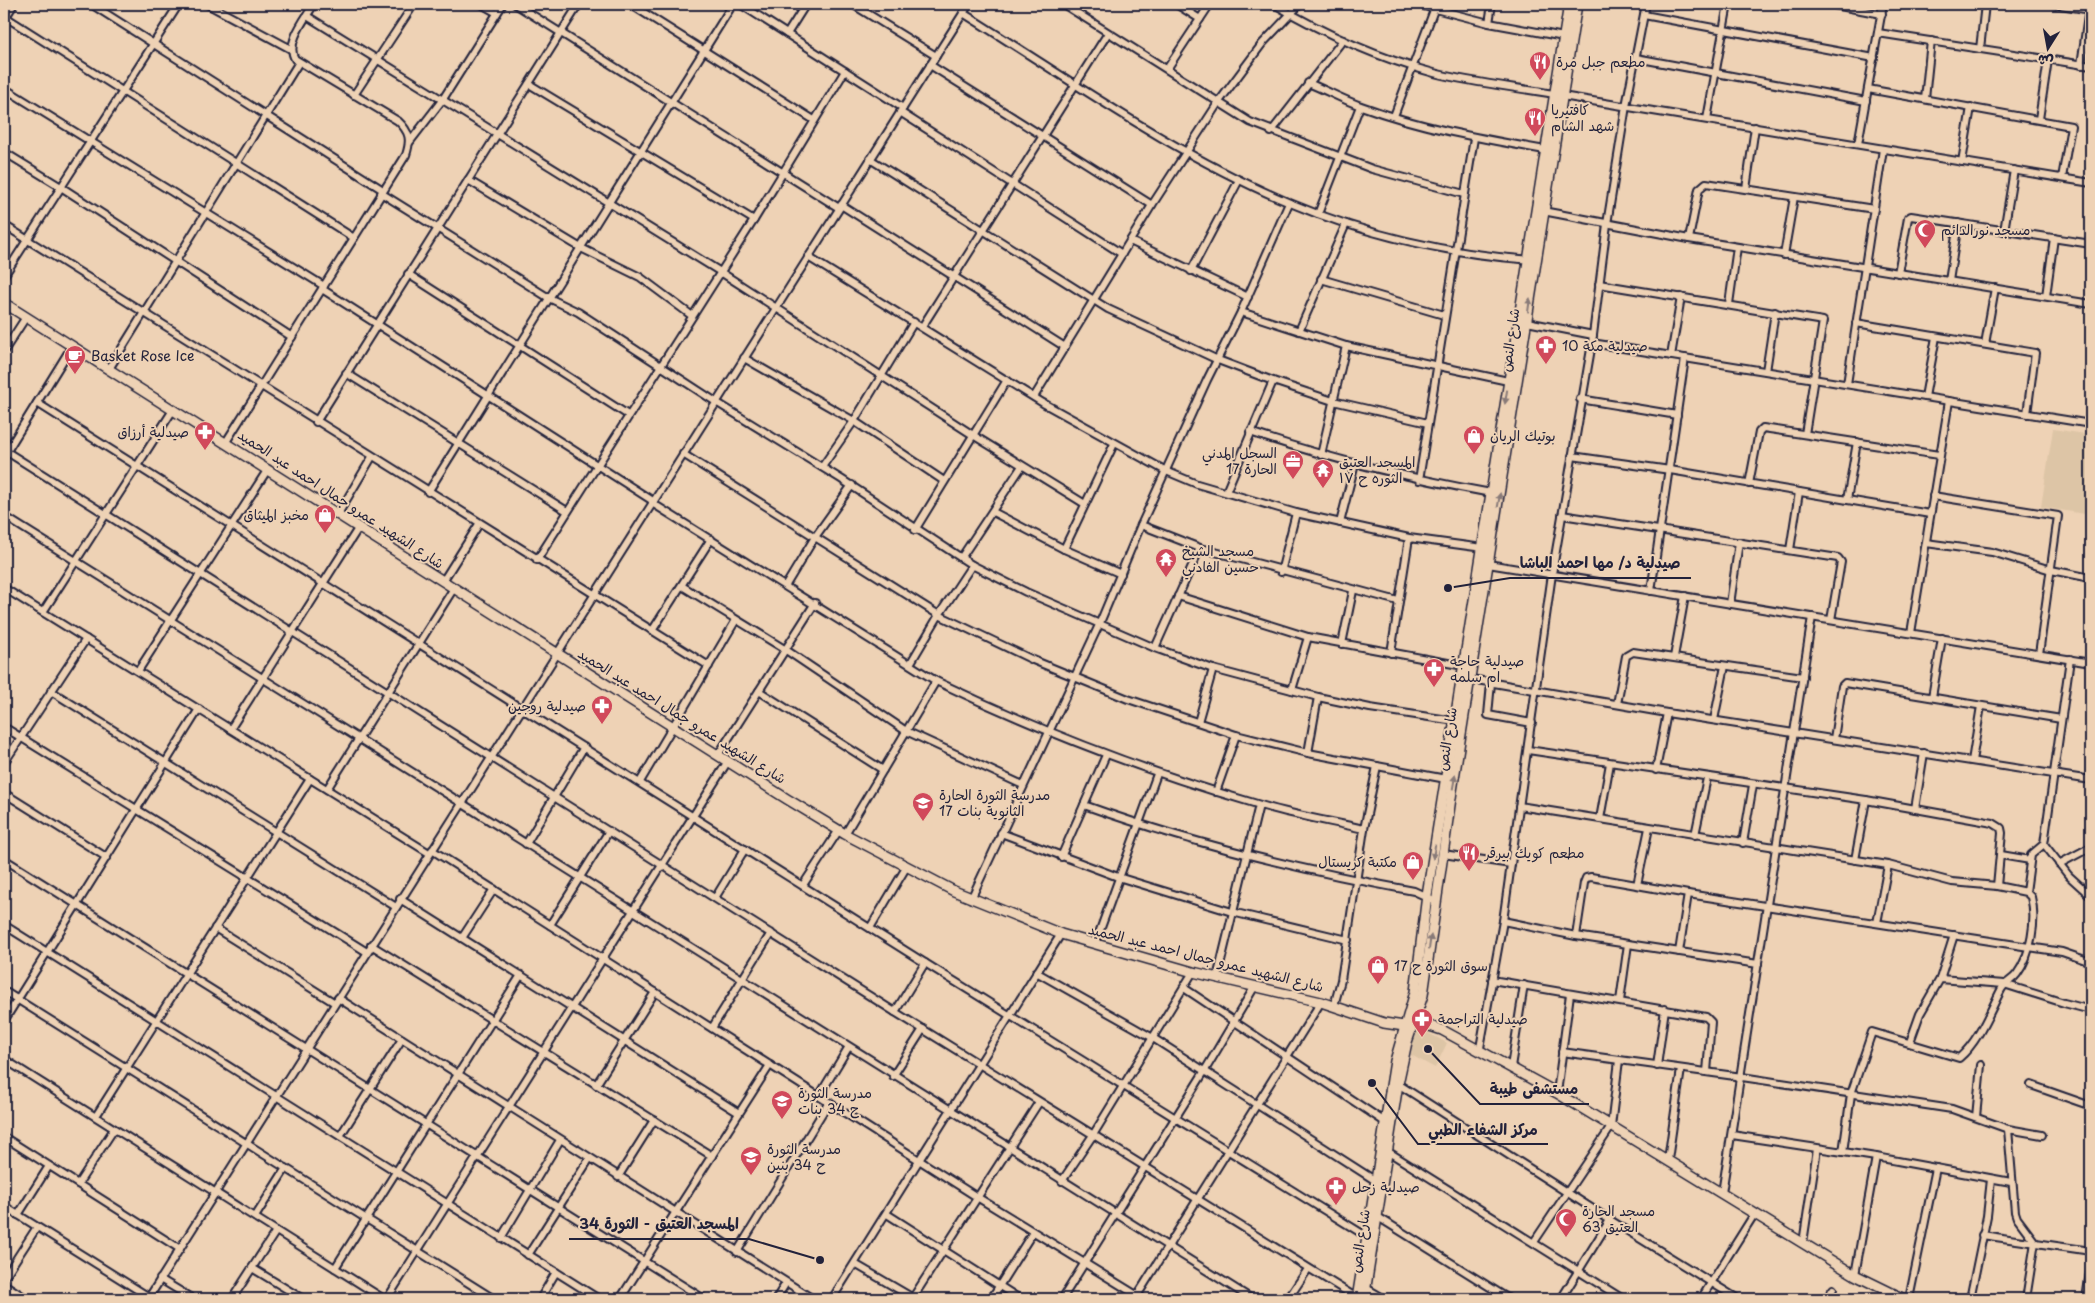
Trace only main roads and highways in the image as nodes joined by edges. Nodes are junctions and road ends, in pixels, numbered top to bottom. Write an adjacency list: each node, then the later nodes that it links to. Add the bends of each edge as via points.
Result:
1 (1569, 4): 3 (main road, شارع النص)
2 (1577, 4): 3 (main road, شارع النص)
3 (1558, 95): 4 (main road, شارع النص, via 1543,211); 4 (main road, شارع النص, via 1545,150)
4 (1532, 260): 6 (main road, شارع النص, one-way to 6, via 1508,381 1464,666); 6 (main road, شارع النص, one-way to 4, via 1471,679 1527,322)
5 (4, 303): 8 (main road, شارع الشهيد عمرو جمال احمد عبد الحميد, via 728,761 842,832 907,866 971,898 1061,934 1193,972 1321,1002 1384,1024)
6 (1462, 705): 7 (main road, شارع النص, one-way to 6, via 1423,994); 8 (main road, شارع النص, one-way to 8, via 1455,720 1415,992)
7 (1414, 1023): 8 (main road); 9 (main road, شارع النص, via 1404,1051 1398,1084 1366,1288); 10 (main road, via 1442,1030 1480,1048 1855,1275)
8 (1404, 1026): 9 (main road, شارع النص, via 1395,1061 1366,1236)
9 (1359, 1299)
10 (1904, 1299)

